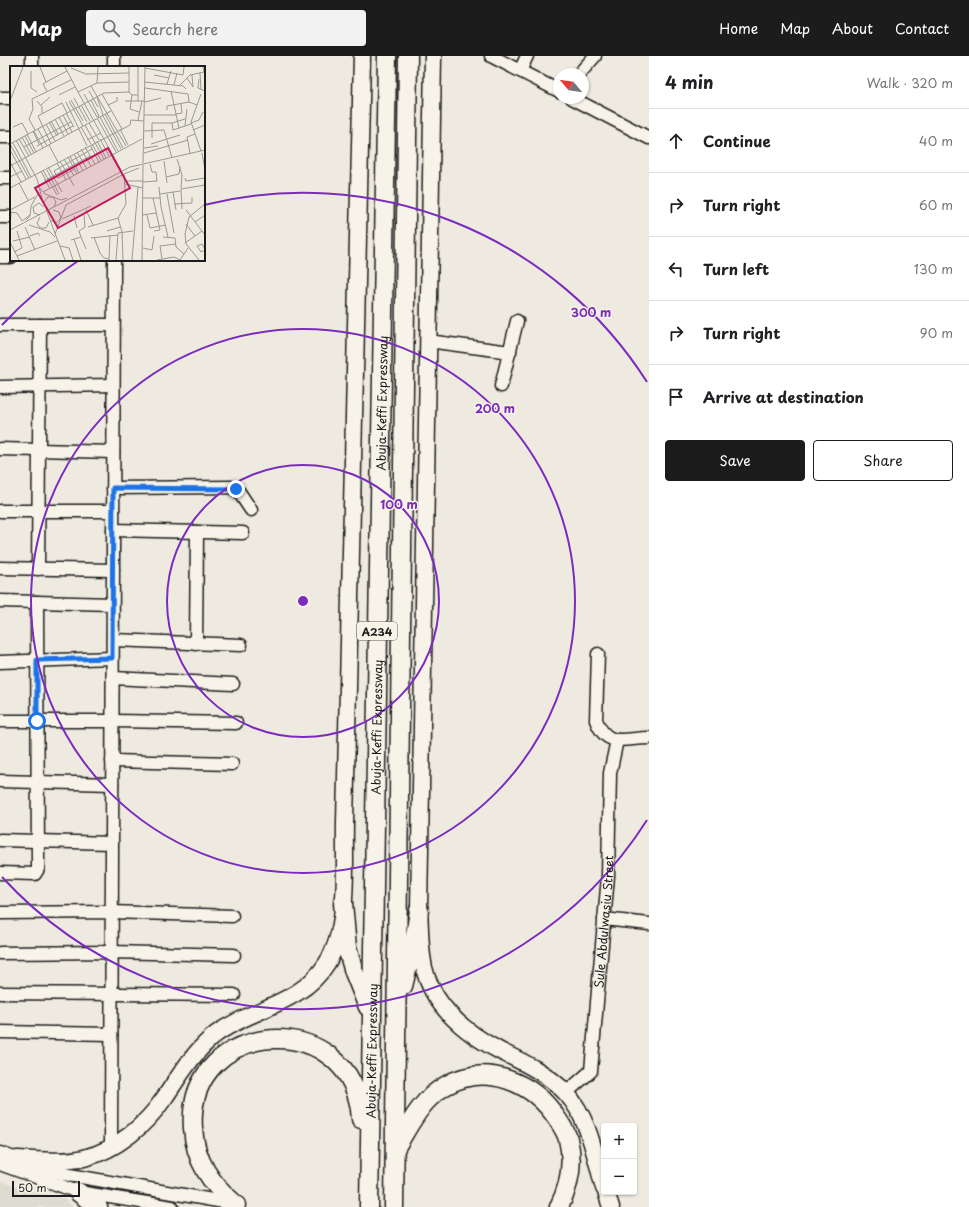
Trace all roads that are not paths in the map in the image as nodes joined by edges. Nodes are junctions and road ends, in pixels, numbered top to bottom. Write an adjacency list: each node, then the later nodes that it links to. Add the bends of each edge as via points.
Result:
1 (362, 56): 65 (main road)
2 (387, 56): 79 (highway, Abuja-Keffi Expressway / A234)
3 (408, 56): 78 (highway, Abuja-Keffi Expressway / A234)
4 (433, 56): 18 (main road)
5 (491, 56): 9 (street)
6 (527, 56): 9 (street)
7 (595, 56): 8 (street)
8 (584, 68)
9 (520, 71): 10 (street)
10 (553, 88)
11 (584, 104): 12 (street)
12 (648, 136)
13 (114, 261): 17 (street)
14 (517, 321): 19 (street)
15 (0, 325): 16 (street)
16 (40, 325): 17 (street); 21 (street)
17 (113, 325): 20 (street)
18 (428, 341): 19 (street); 66 (main road)
19 (510, 352): 22 (street)
20 (113, 385): 21 (street); 26 (street)
21 (38, 386): 23 (street); 25 (street)
22 (501, 386)
23 (0, 387)
24 (0, 449): 25 (street)
25 (38, 450): 26 (street); 29 (street)
26 (113, 452): 27 (street)
27 (113, 488): 28 (street, via 231,488 239,492); 30 (street)
28 (251, 510)
29 (39, 511): 30 (street); 31 (street); 36 (street)
30 (113, 511): 32 (street)
31 (0, 512)
32 (113, 530): 33 (street); 37 (street)
33 (197, 532): 34 (street); 42 (street)
34 (242, 534)
35 (0, 568): 36 (street)
36 (38, 569): 37 (street)
37 (113, 570): 40 (street)
38 (0, 601): 39 (street)
39 (37, 602): 40 (street); 46 (street)
40 (112, 604): 41 (street)
41 (113, 640): 42 (street); 45 (street)
42 (196, 644): 43 (street)
43 (241, 645)
44 (598, 654): 55 (street, via 596,720 606,737)
45 (112, 658): 46 (street); 48 (street)
46 (37, 660): 47 (street); 51 (street)
47 (0, 662)
48 (113, 678): 49 (street); 52 (street)
49 (233, 684)
50 (0, 721): 51 (street)
51 (37, 721): 52 (street); 59 (street)
52 (113, 721): 53 (street); 56 (street)
53 (236, 723)
54 (649, 738): 55 (street)
55 (617, 740): 70 (street, Sule Abdulwasiu Street, via 610,773 608,876)
56 (112, 761): 57 (street); 60 (street)
57 (232, 764)
58 (0, 781): 59 (street)
59 (38, 782): 60 (street); 62 (street)
60 (112, 784): 63 (street)
61 (0, 840): 62 (street)
62 (38, 840): 63 (street); 64 (street, via 38,869 35,874)
63 (111, 843): 67 (street)
64 (0, 873)
65 (343, 904): 79 (highway, via 347,948); 83 (main road, via 335,947 327,963 314,979 292,996 218,1033 195,1054 148,1119 124,1139)
66 (419, 910): 78 (highway, via 411,957); 82 (main road, via 422,956 427,978 437,999 449,1014 464,1029 530,1065)
67 (112, 912): 68 (street); 69 (street); 72 (street)
68 (0, 913)
69 (232, 916)
70 (604, 919): 71 (street); 82 (street, Sule Abdulwasiu Street, via 591,1071)
71 (649, 924)
72 (111, 952): 73 (street); 74 (street); 76 (street)
73 (0, 953)
74 (234, 955)
75 (0, 992): 76 (street)
76 (111, 994): 77 (street); 81 (street)
77 (234, 995)
78 (396, 1008): 84 (highway, Abuja-Keffi Expressway / A234)
79 (371, 1014): 91 (highway, Abuja-Keffi Expressway / A234)
80 (0, 1032): 81 (street)
81 (111, 1034): 83 (street)
82 (566, 1093): 88 (main road, via 587,1129)
83 (111, 1146): 86 (main road, via 84,1158)
84 (395, 1147): 95 (highway, Abuja-Keffi Expressway / A234); 96 (highway, via 421,1106 458,1079 489,1076 514,1081 544,1101 568,1138 571,1174)
85 (0, 1152): 86 (street)
86 (17, 1159): 92 (street, via 64,1174)
87 (0, 1164): 89 (street)
88 (601, 1178)
89 (78, 1192): 93 (highway); 94 (street)
90 (607, 1195): 97 (main road)
91 (369, 1201): 92 (highway, via 361,1110 358,1096 348,1075 334,1059 314,1045 288,1038 274,1038 244,1043 230,1052 207,1072 198,1087 194,1101 194,1144 202,1166 217,1188)
92 (242, 1206)
93 (98, 1207)
94 (172, 1207)
95 (394, 1207)
96 (560, 1207)
97 (611, 1207)

